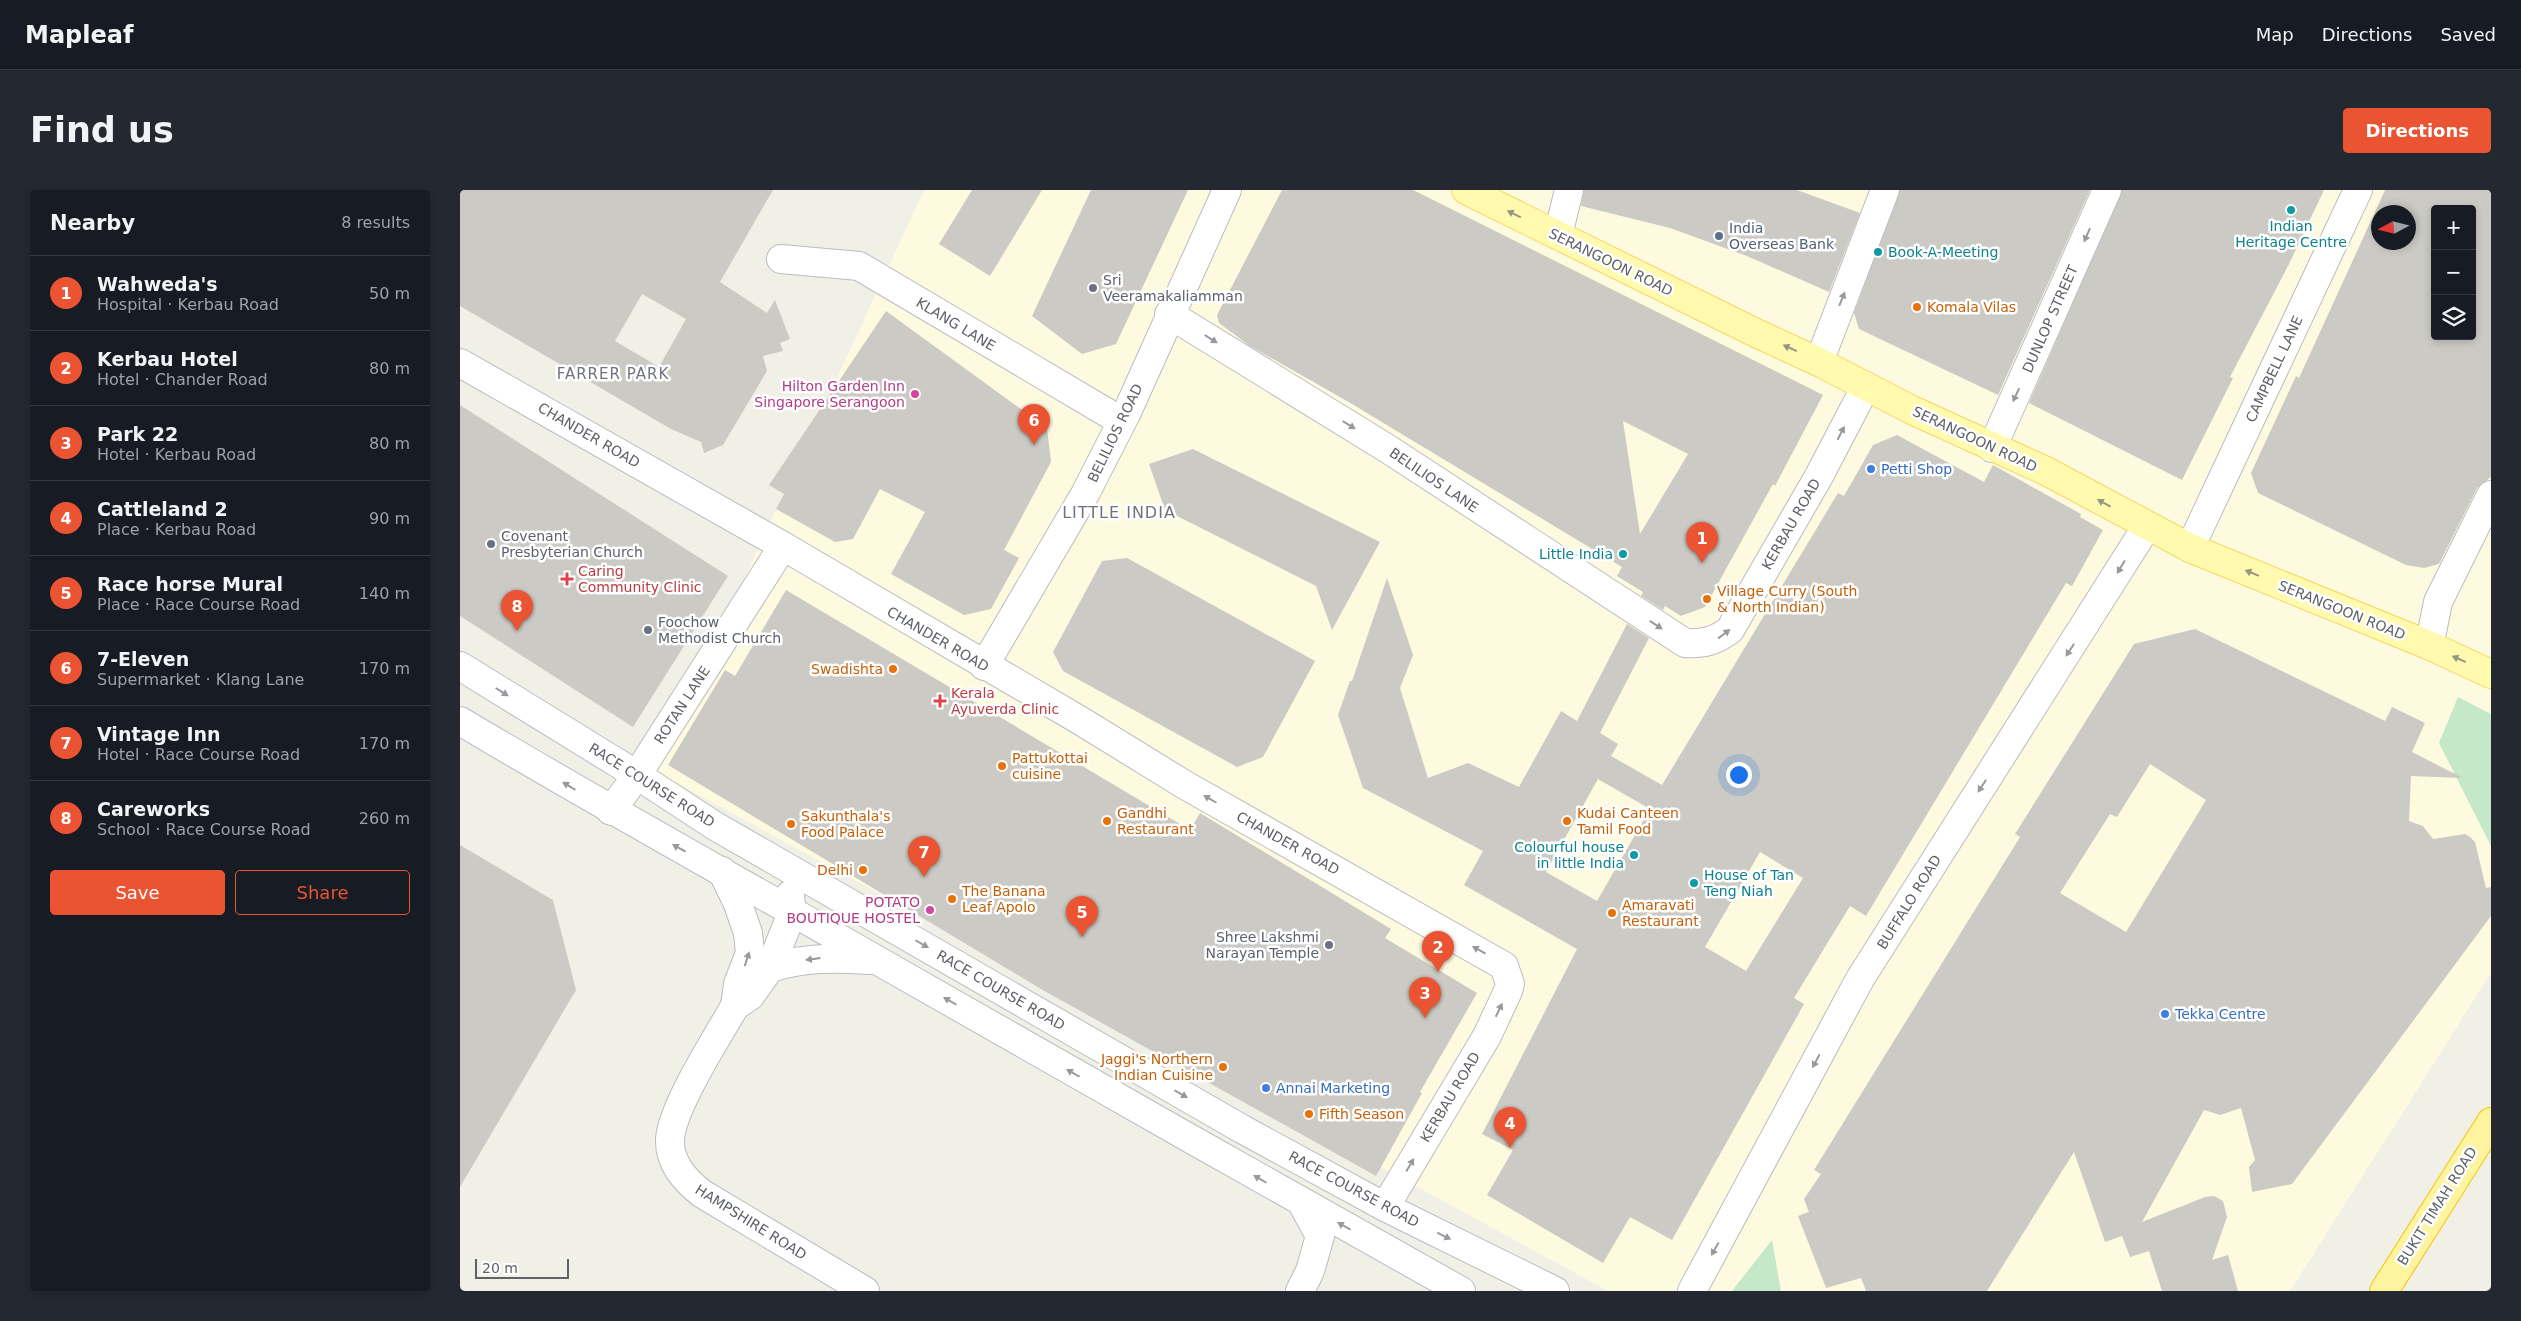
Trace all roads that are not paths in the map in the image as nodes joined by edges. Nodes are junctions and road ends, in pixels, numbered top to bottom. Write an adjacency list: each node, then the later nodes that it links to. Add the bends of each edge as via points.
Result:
1 (1227, 190): 9 (street, BELILIOS ROAD)
2 (1466, 190): 7 (main road, SERANGOON ROAD, one-way to 2)
3 (1569, 190): 7 (street)
4 (1885, 190): 10 (street, one-way to 4)
5 (2107, 190): 14 (street, DUNLOP STREET, one-way to 14)
6 (2358, 190): 19 (street, CAMPBELL LANE)
7 (1558, 235): 10 (main road, SERANGOON ROAD, one-way to 7)
8 (781, 258): 13 (street, KLANG LANE, via 859,266)
9 (1170, 314): 13 (street, BELILIOS ROAD); 21 (street, BELILIOS LANE, one-way to 21, via 1388,449 1685,643)
10 (1819, 362): 12 (main road, SERANGOON ROAD)
11 (460, 363): 18 (street, CHANDER ROAD)
12 (1866, 386): 14 (main road, SERANGOON ROAD); 21 (street, KERBAU ROAD, one-way to 12, via 1715,641 1730,630 1819,476)
13 (1121, 421): 23 (street, BELILIOS ROAD, via 1085,494)
14 (1992, 448): 16 (main road, SERANGOON ROAD, one-way to 14, via 2046,471)
15 (2491, 495): 20 (street, via 2438,602)
16 (2146, 526): 19 (main road, SERANGOON ROAD); 44 (street, BUFFALO ROAD, one-way to 44, via 1860,979)
17 (2491, 532): 20 (street, via 2452,612)
18 (782, 546): 23 (street, CHANDER ROAD); 26 (street, ROTAN LANE)
19 (2190, 548): 20 (main road, SERANGOON ROAD, one-way to 19)
20 (2429, 638): 24 (main road, SERANGOON ROAD, one-way to 20)
21 (1699, 644)
22 (460, 666): 26 (street, RACE COURSE ROAD, one-way to 26)
23 (984, 666): 33 (street, CHANDER ROAD, one-way to 23, via 1508,972 1500,962 1200,794 1081,720)
24 (2491, 674)
25 (460, 721): 27 (street, one-way to 25)
26 (637, 774): 27 (street, ROTAN LANE); 28 (street, RACE COURSE ROAD, via 715,826)
27 (611, 811): 29 (street, one-way to 27)
28 (758, 849): 30 (street, via 784,878 790,892); 37 (street, RACE COURSE ROAD, one-way to 37, via 1242,1130)
29 (722, 871): 30 (street); 34 (street, one-way to 29, via 738,984 750,953 748,933)
30 (792, 913): 31 (street); 32 (street)
31 (879, 961): 32 (street, one-way to 32, via 825,957); 36 (street, one-way to 31)
32 (770, 968): 34 (street, via 750,996)
33 (1510, 984): 37 (street, KERBAU ROAD, one-way to 33, via 1487,1036)
34 (735, 1006): 39 (street, HAMPSHIRE ROAD, via 678,1109 670,1140 675,1161 682,1178 701,1193)
35 (2491, 1122): 45 (highway, BUKIT TIMAH ROAD)
36 (1302, 1203): 38 (street, one-way to 36); 41 (street, via 1320,1236 1310,1271)
37 (1385, 1207): 38 (street, via 1380,1230); 43 (street, RACE COURSE ROAD, one-way to 43)
38 (1386, 1249): 42 (street)
39 (836, 1284): 40 (street, HAMPSHIRE ROAD)
40 (865, 1291)
41 (1300, 1291)
42 (1461, 1291)
43 (1555, 1291)
44 (1692, 1291)
45 (2384, 1291)

